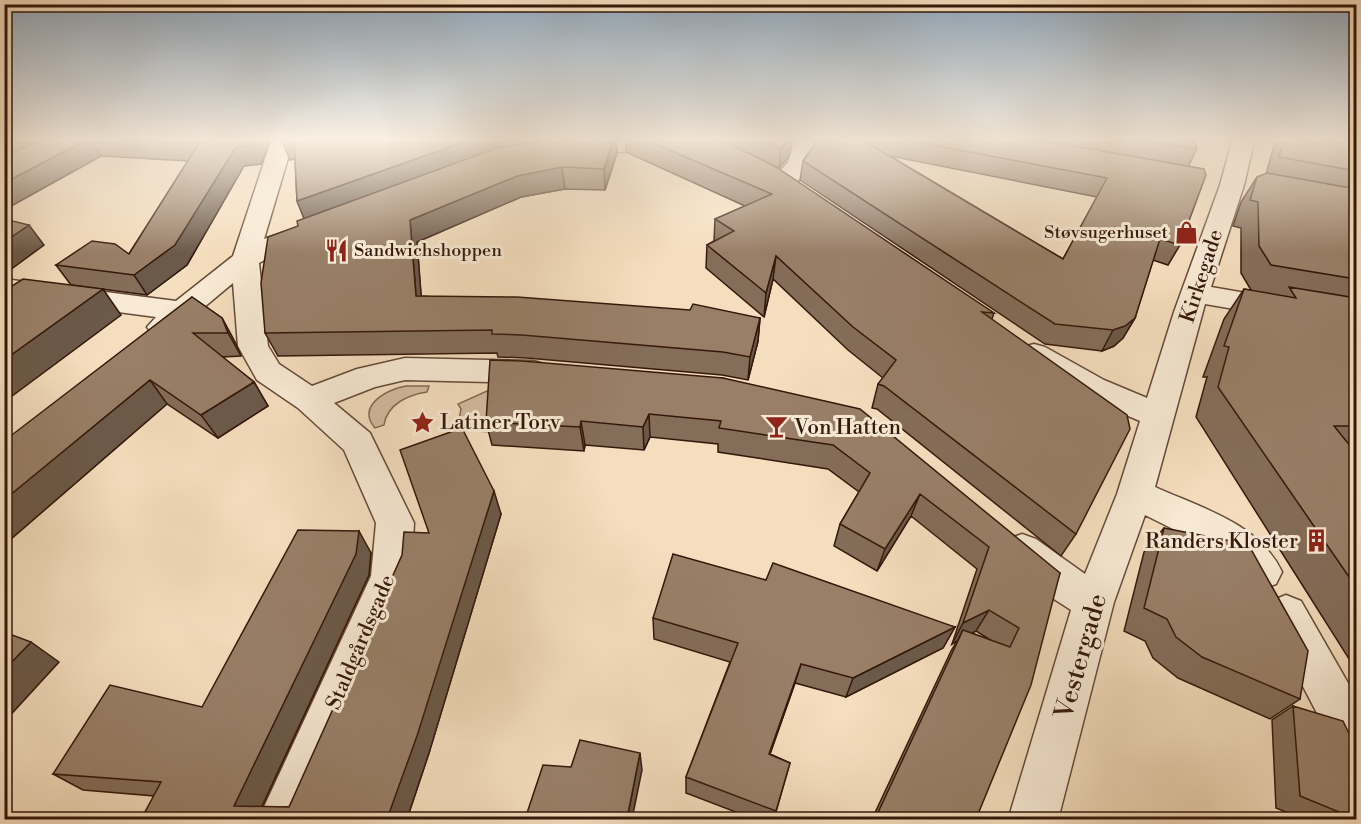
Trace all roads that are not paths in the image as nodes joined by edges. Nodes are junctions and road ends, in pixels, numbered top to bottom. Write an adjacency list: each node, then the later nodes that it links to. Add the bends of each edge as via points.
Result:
1 (272, 176): 6 (street)
2 (789, 176): 4 (street)
3 (1234, 176): 7 (street, Kirkegade)
4 (783, 184)
5 (331, 223): 6 (street)
6 (245, 260): 9 (street); 14 (street, Staldgårdsgade, via 252,346 268,372)
7 (1199, 279): 10 (street); 15 (street, Kirkegade)
8 (4, 288): 9 (street)
9 (181, 311): 12 (street)
10 (1356, 321)
11 (1013, 339): 15 (street, via 1093,388)
12 (141, 345)
13 (561, 374): 14 (street, via 405,369 368,377)
14 (309, 400): 20 (street, Staldgårdsgade, via 358,442 395,523 392,576)
15 (1159, 416): 16 (street, Kirkegade)
16 (1135, 494): 18 (street, Vestergade); 19 (street, via 1227,538 1256,562)
17 (1003, 535): 18 (street, via 1049,573)
18 (1094, 602): 21 (street, Vestergade)
19 (1356, 741)
20 (283, 819)
21 (1034, 819)

